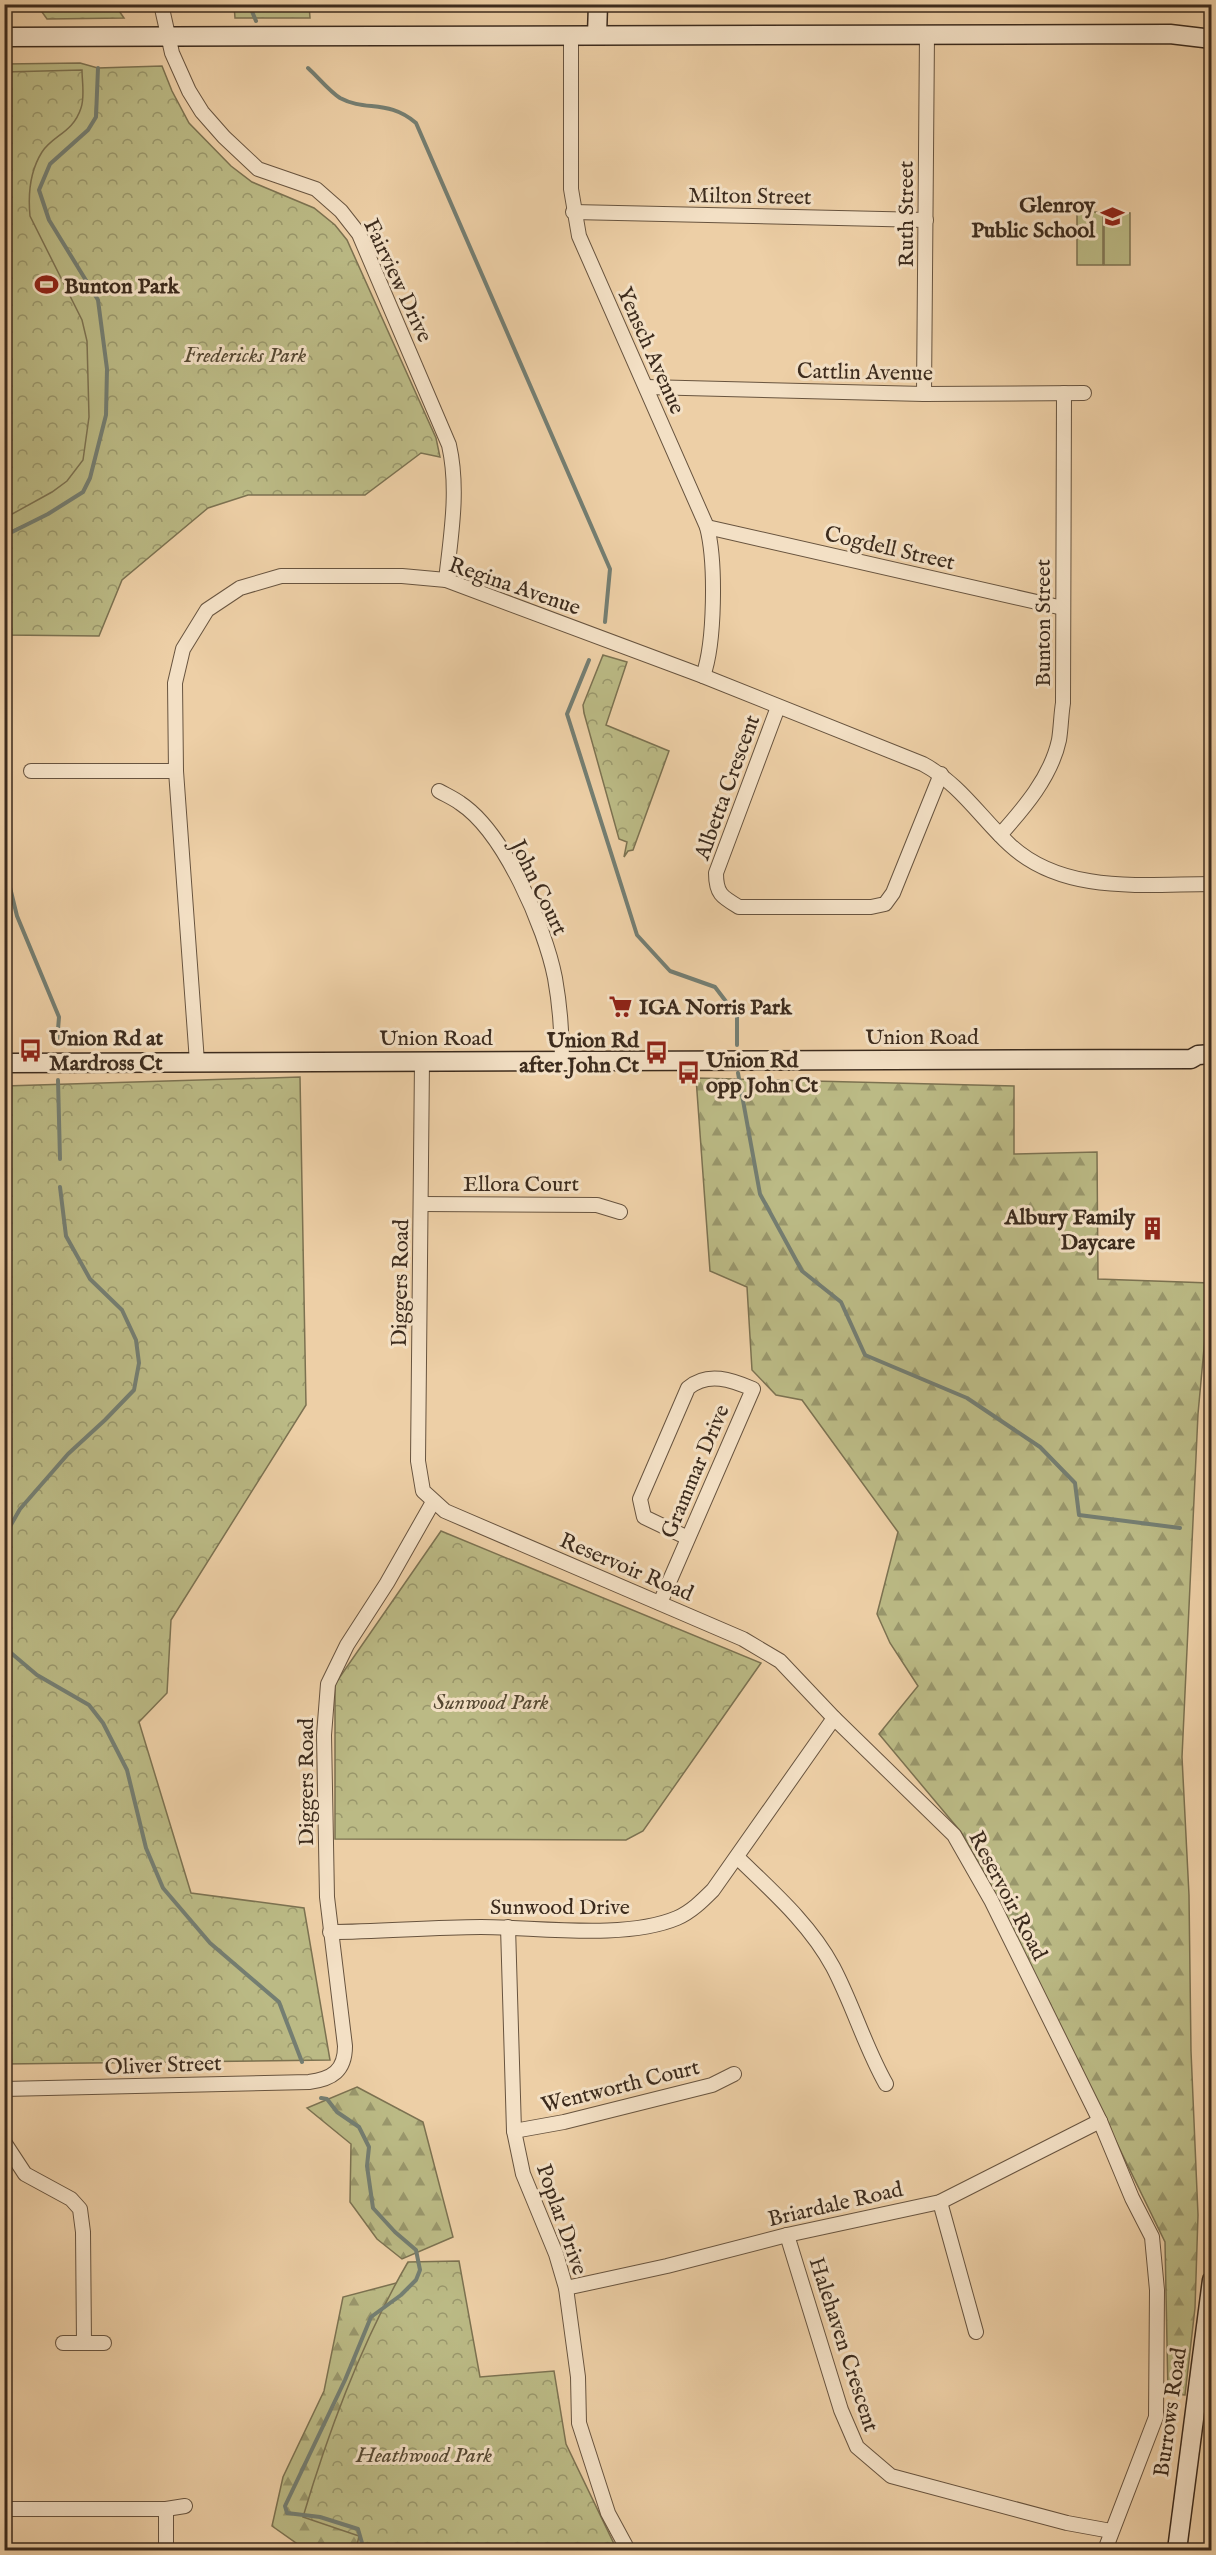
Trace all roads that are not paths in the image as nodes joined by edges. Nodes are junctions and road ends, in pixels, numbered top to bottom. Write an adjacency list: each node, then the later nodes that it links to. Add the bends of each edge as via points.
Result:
1 (161, 4): 7 (street, Fairview Drive)
2 (598, 4): 6 (main road)
3 (1212, 28): 5 (main road)
4 (927, 34): 5 (main road); 6 (main road); 12 (street, Ruth Street)
5 (1182, 34): 10 (main road)
6 (597, 35): 8 (main road)
7 (168, 36): 8 (main road); 9 (main road); 18 (street, Fairview Drive, via 189,91 224,137 258,169 316,189 342,211 359,234 449,445 454,514)
8 (571, 36): 11 (street, Yensch Avenue)
9 (4, 38)
10 (1212, 39)
11 (573, 212): 12 (street, Milton Street); 13 (street, Yensch Avenue, via 579,236)
12 (926, 220): 16 (street, Ruth Street)
13 (646, 387): 16 (street, Cattlin Avenue); 17 (street, Yensch Avenue)
14 (1064, 393): 15 (street, Cattlin Avenue); 16 (street, Cattlin Avenue); 19 (street, Bunton Street)
15 (1084, 393)
16 (924, 394)
17 (707, 527): 19 (street, Cogdell Street); 20 (street, Yensch Avenue, via 712,545 710,656)
18 (446, 580): 20 (street, Regina Avenue); 23 (street, Regina Avenue, via 281,576 240,588 207,610 183,649 175,683)
19 (1064, 608): 26 (street, Bunton Street, via 1059,741 1045,777)
20 (703, 676): 21 (street, Regina Avenue)
21 (778, 707): 24 (street, Regina Avenue); 24 (street, Albetta Crescent, via 716,873 716,888 739,907 885,904)
22 (31, 771): 23 (street)
23 (176, 771): 32 (street, Regina Avenue)
24 (941, 774): 26 (street, Regina Avenue)
25 (439, 791): 31 (street, John Court, via 461,803 488,831 505,856 545,937 555,978)
26 (1000, 835): 27 (street, Regina Avenue, via 1028,859 1066,877 1122,884)
27 (1212, 884)
28 (1212, 1054): 29 (main road, Union Road)
29 (1191, 1059): 31 (main road, Union Road); 34 (main road, Union Road, via 1199,1065)
30 (422, 1061): 31 (main road, Union Road); 32 (main road, Union Road); 35 (street, Diggers Road)
31 (562, 1061)
32 (197, 1062): 33 (main road, Union Road)
33 (4, 1063)
34 (1212, 1066)
35 (421, 1204): 36 (street, Ellora Court, via 597,1205); 37 (street, Diggers Road, via 418,1461 423,1491)
36 (620, 1212)
37 (433, 1502): 38 (street, Diggers Road); 44 (street, Diggers Road, via 347,1645 328,1684 324,1735)
38 (445, 1511): 40 (street, Reservoir Road)
39 (688, 1538): 39 (street, Grammar Drive, via 644,1517 640,1499 688,1388 696,1381 728,1378 753,1389); 40 (street, Grammar Drive)
40 (660, 1603): 41 (street, Reservoir Road, via 743,1639 780,1660)
41 (834, 1718): 42 (street, Sunwood Drive); 49 (street, Reservoir Road, via 954,1835 991,1900)
42 (737, 1857): 43 (street, Sunwood Drive, via 713,1890 676,1918 621,1929); 47 (street, via 795,1913 832,1965)
43 (508, 1927): 44 (street, Sunwood Drive); 50 (street, Poplar Drive)
44 (330, 1932): 46 (street, Diggers Road, via 345,2058 342,2066)
45 (735, 2074): 50 (street, Wentworth Court, via 712,2085)
46 (323, 2080): 48 (street, Oliver Street)
47 (886, 2084)
48 (4, 2089)
49 (1101, 2121): 52 (street, Briardale Road); 63 (street, Reservoir Road, via 1152,2237 1157,2290 1156,2417)
50 (514, 2131): 55 (street, Poplar Drive, via 524,2174)
51 (4, 2142): 58 (street, via 25,2174 71,2199 80,2209)
52 (939, 2202): 53 (street, Briardale Road); 56 (street)
53 (787, 2235): 55 (street, Briardale Road); 63 (street, Halehaven Crescent, via 857,2447 891,2476)
54 (1212, 2280): 67 (main road, Burrows Road)
55 (566, 2288): 65 (street, Poplar Drive, via 578,2377 579,2423 609,2512)
56 (976, 2332)
57 (63, 2343): 58 (street)
58 (84, 2343): 59 (street)
59 (104, 2343)
60 (185, 2506): 62 (street)
61 (4, 2509): 62 (street)
62 (166, 2509): 64 (street)
63 (1111, 2531): 66 (street, Reservoir Road)
64 (166, 2550)
65 (628, 2550)
66 (1105, 2550)
67 (1177, 2550)

